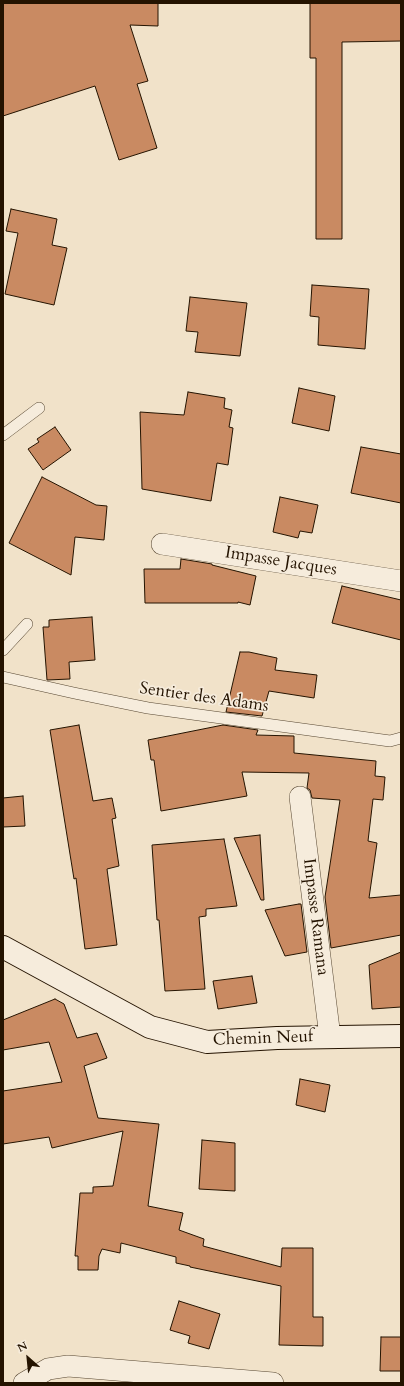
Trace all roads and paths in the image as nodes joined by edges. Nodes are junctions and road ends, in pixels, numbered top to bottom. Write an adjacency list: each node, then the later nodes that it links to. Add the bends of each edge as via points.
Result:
1 (39, 408): 2 (lane)
2 (3, 435)
3 (162, 544): 4 (street, Impasse Jacques)
4 (401, 581)
5 (27, 624): 6 (lane)
6 (3, 650)
7 (3, 677): 8 (lane, Sentier des Adams, via 148,708 390,741)
8 (401, 738)
9 (300, 797): 12 (street, Impasse Ramana)
10 (3, 948): 12 (street, Chemin Neuf, via 150,1027 208,1042)
11 (401, 1036): 12 (street, Chemin Neuf)
12 (330, 1037)
13 (24, 1383): 14 (street, via 48,1369 68,1366)
14 (273, 1383)

